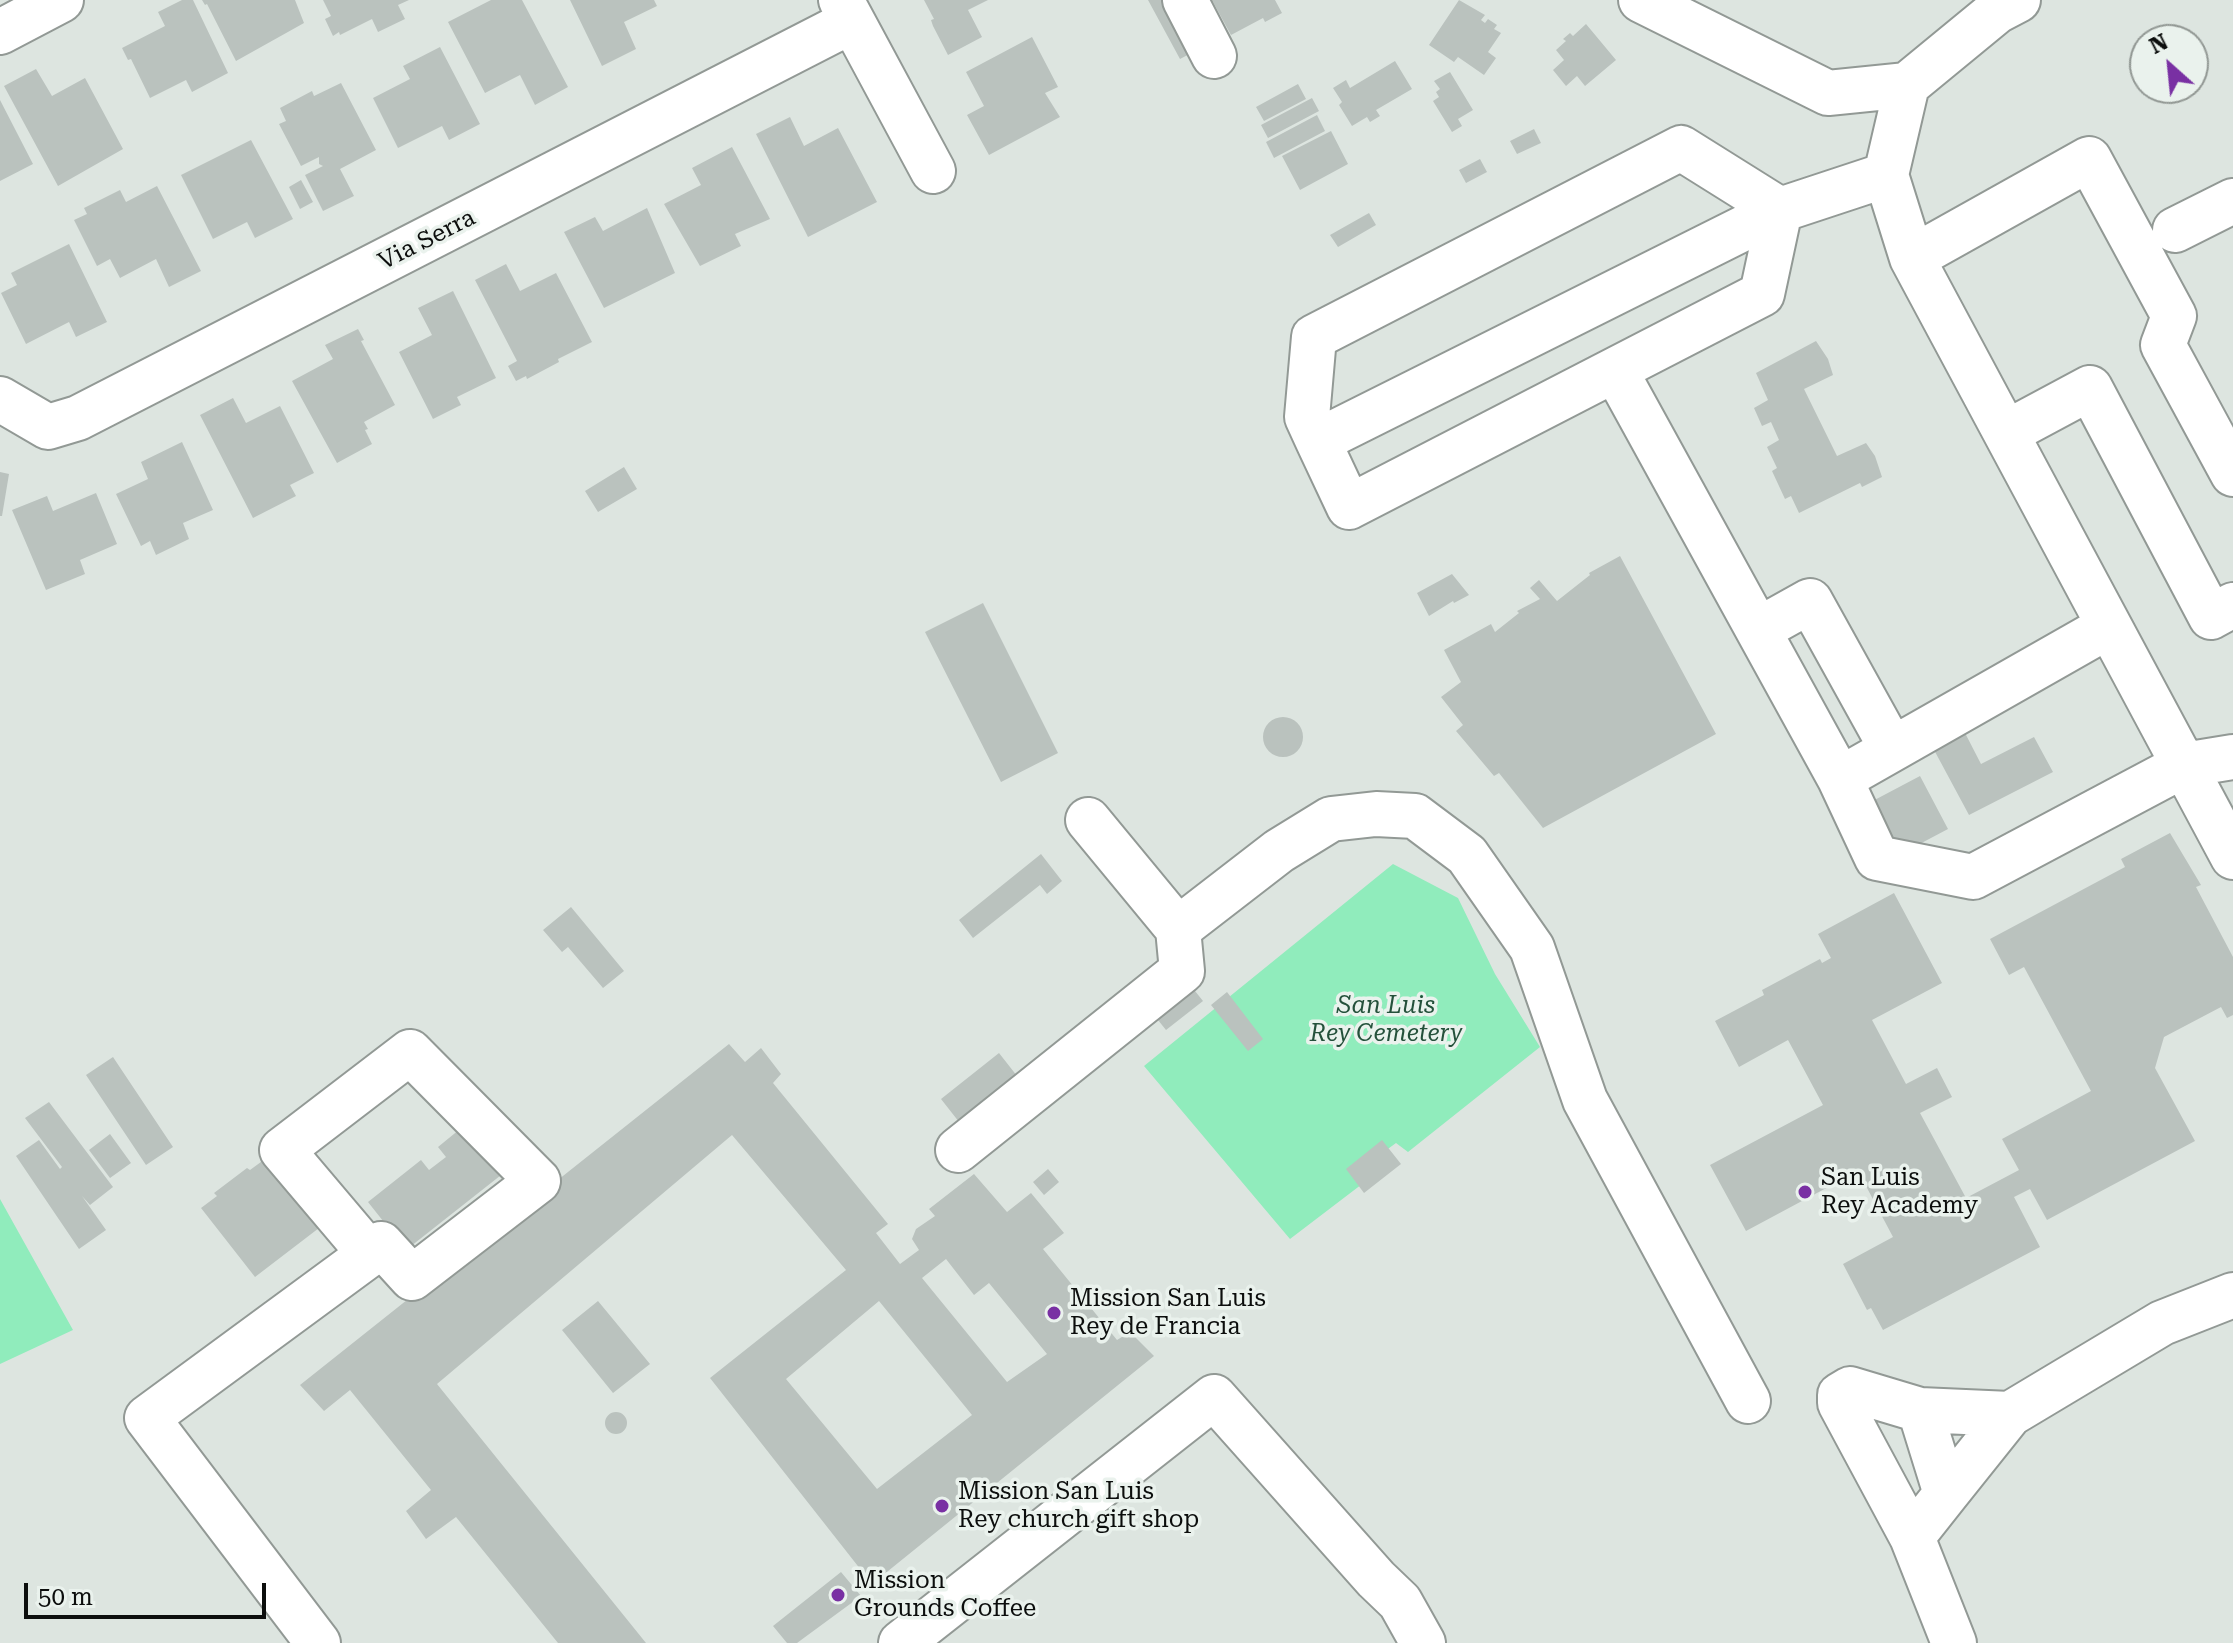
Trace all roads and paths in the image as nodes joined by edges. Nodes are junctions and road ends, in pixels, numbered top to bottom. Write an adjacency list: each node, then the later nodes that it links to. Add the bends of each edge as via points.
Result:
1 (61, 0): 6 (street)
2 (1185, 0): 7 (street)
3 (1641, 0): 8 (street, via 1828,93)
4 (2018, 0): 8 (street, via 1997,11)
5 (847, 11): 9 (street); 16 (street, Via Serra, via 78,418 48,427)
6 (0, 32)
7 (1214, 56)
8 (1907, 85): 10 (street)
9 (933, 171)
10 (1886, 175): 12 (street); 14 (street)
11 (2233, 201): 13 (street)
12 (1780, 210): 15 (street, via 1762,294); 18 (street); 18 (street, via 1681,148 1314,337 1307,417)
13 (2175, 230)
14 (1912, 258): 17 (street); 19 (street, via 2089,159 2174,316 2163,345)
15 (1615, 370): 18 (street, via 1349,507); 22 (street)
16 (0, 399)
17 (2006, 433): 20 (street, via 2090,388 2211,617); 21 (street)
18 (1318, 441)
19 (2233, 474)
20 (2233, 605)
21 (2109, 626): 23 (street); 25 (street)
22 (1758, 630): 23 (street, via 1810,601); 26 (street)
23 (1892, 749): 26 (street)
24 (2233, 757): 25 (street)
25 (2184, 765): 26 (street, via 1973,877 1877,858); 28 (street)
26 (1840, 779)
27 (1088, 820): 29 (street)
28 (2233, 857)
29 (1178, 929): 30 (street, via 1182,971); 33 (street, via 1279,851 1331,819 1415,816 1467,855 1532,948 1585,1100)
30 (958, 1150)
31 (370, 1254): 31 (street, via 282,1150 410,1052 538,1181 412,1278 381,1244); 39 (street, via 147,1418)
32 (2233, 1295): 35 (street, via 2162,1323)
33 (1748, 1401)
34 (1920, 1410): 35 (street); 36 (street); 37 (street, via 1850,1389 1840,1395)
35 (2010, 1414): 36 (street)
36 (1946, 1494): 37 (street)
37 (1912, 1537): 41 (street)
38 (905, 1642): 40 (street, via 1214,1397 1400,1602)
39 (318, 1643)
40 (1423, 1643)
41 (1954, 1643)

